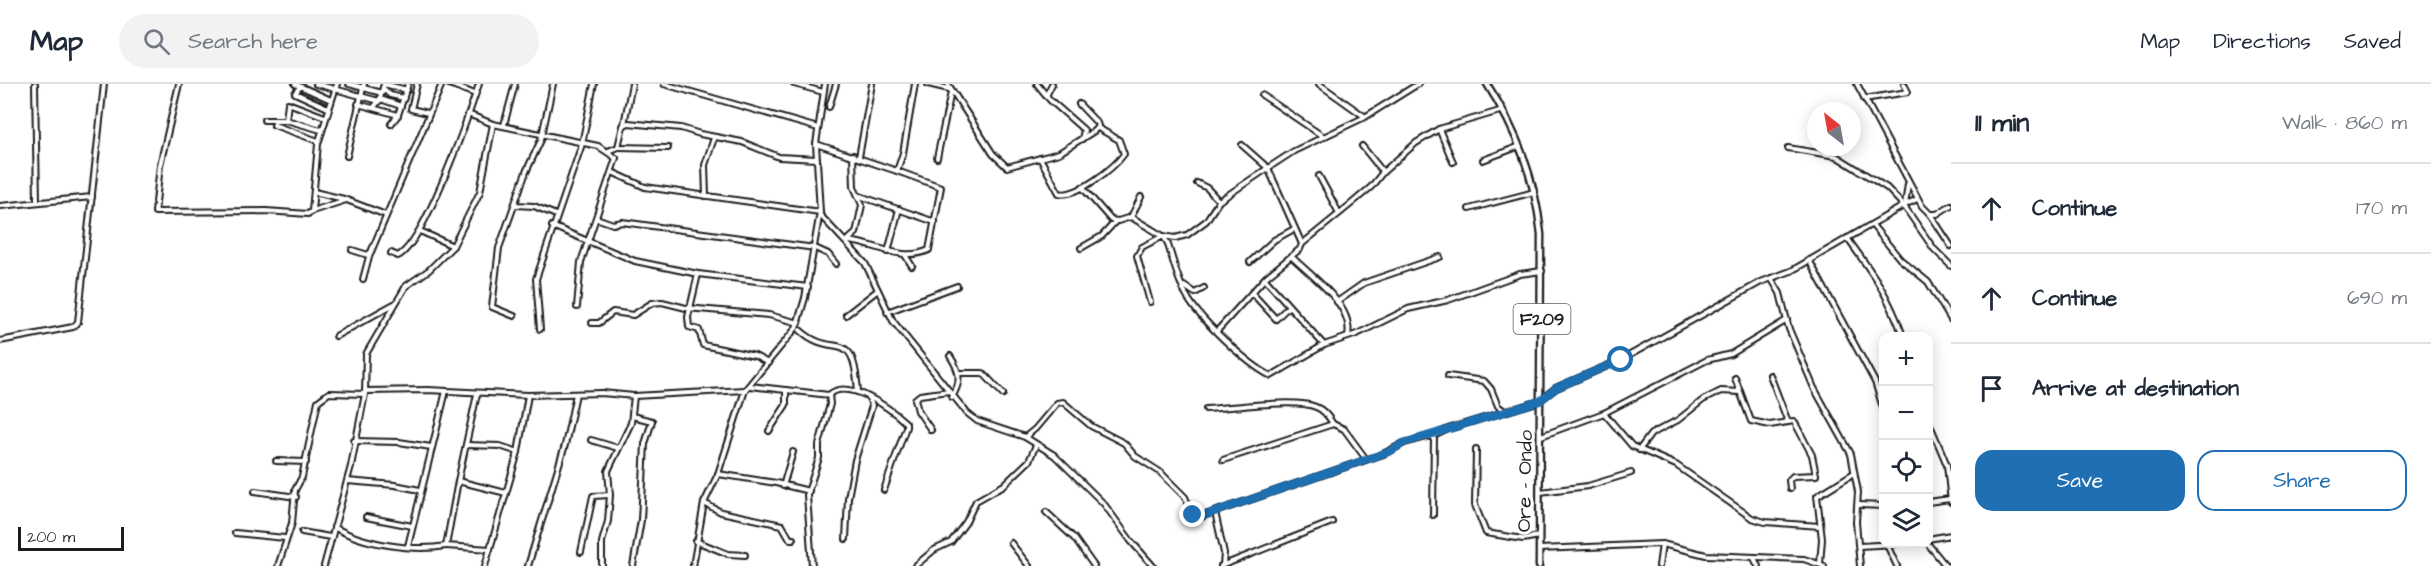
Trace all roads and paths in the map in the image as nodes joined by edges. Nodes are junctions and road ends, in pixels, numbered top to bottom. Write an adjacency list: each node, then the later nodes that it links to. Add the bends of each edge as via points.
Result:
1 (35, 84): 106 (street)
2 (104, 84): 100 (street)
3 (179, 84): 114 (street, via 160,165 155,212)
4 (295, 84): 32 (street)
5 (316, 84): 31 (street)
6 (349, 84): 30 (street)
7 (408, 84): 34 (street)
8 (417, 84): 52 (street, via 411,109)
9 (442, 84): 52 (street)
10 (449, 84): 37 (street)
11 (479, 84): 37 (street)
12 (515, 84): 63 (street)
13 (553, 84): 68 (street)
14 (594, 84): 73 (street)
15 (632, 84): 61 (street)
16 (664, 84): 64 (street)
17 (794, 84): 36 (street)
18 (825, 84): 36 (street)
19 (836, 84): 48 (street)
20 (872, 84): 84 (street)
21 (915, 84): 91 (street)
22 (928, 84): 33 (street)
23 (1036, 84): 40 (street)
24 (1052, 84): 40 (street)
25 (1319, 84): 56 (street)
26 (1418, 84): 56 (street)
27 (1487, 84): 51 (main road, Ore - Ondo / F209)
28 (1857, 84): 42 (street)
29 (1904, 84): 42 (street, via 1908,92)
30 (363, 85): 35 (street); 38 (street)
31 (336, 86): 38 (street); 43 (street)
32 (300, 87): 43 (street); 49 (street, via 295,93)
33 (949, 88): 85 (street); 86 (street, via 1002,163 1012,166)
34 (407, 90): 35 (street); 41 (street)
35 (382, 92): 38 (street); 41 (street); 46 (street); 47 (street); 50 (street)
36 (823, 92): 64 (street)
37 (475, 94): 53 (street)
38 (361, 95): 44 (street)
39 (1262, 95): 70 (street)
40 (1046, 96): 71 (street, via 1079,124 1084,130)
41 (404, 98): 46 (street)
42 (1864, 99): 96 (street)
43 (331, 100): 49 (street)
44 (358, 104): 47 (street); 83 (street)
45 (1079, 104): 65 (street)
46 (401, 106): 54 (street)
47 (374, 107): 50 (street)
48 (828, 107)
49 (328, 108): 55 (street)
50 (381, 109): 54 (street)
51 (1504, 110): 66 (street); 77 (main road, Ore - Ondo / F209)
52 (428, 113): 118 (street)
53 (468, 114): 60 (street); 127 (street)
54 (398, 115): 59 (street)
55 (325, 117): 58 (street, via 288,103); 67 (street)
56 (1365, 117): 70 (street)
57 (264, 120): 58 (street)
58 (286, 120): 67 (street)
59 (391, 124)
60 (493, 124): 63 (street); 134 (street, via 480,192)
61 (624, 124): 69 (street, via 681,128); 78 (street)
62 (274, 125): 72 (street)
63 (504, 125): 68 (street)
64 (818, 128): 74 (street)
65 (1098, 128): 71 (street); 97 (street, via 1119,140 1124,154 1104,174)
66 (1439, 129): 89 (street); 92 (street)
67 (321, 130): 72 (street)
68 (543, 133): 73 (street); 110 (street)
69 (714, 138): 87 (street, via 742,142 779,157); 101 (street, via 705,165)
70 (1324, 138): 90 (street, via 1293,151)
71 (1082, 139): 86 (street, via 1059,153)
72 (318, 141): 98 (street)
73 (582, 144): 81 (street); 119 (street)
74 (816, 144): 82 (street); 87 (street)
75 (1242, 145): 90 (street)
76 (1362, 146): 92 (street)
77 (1521, 146): 88 (street); 99 (main road, Ore - Ondo / F209)
78 (618, 147): 80 (street); 81 (street)
79 (1788, 147): 111 (street, via 1836,156 1887,188)
80 (668, 148)
81 (608, 151): 93 (street, via 616,158)
82 (853, 155): 84 (street); 102 (street, via 854,186)
83 (347, 156)
84 (859, 157): 91 (street)
85 (937, 158)
86 (1040, 158): 97 (street, via 1059,193)
87 (817, 159): 115 (street)
88 (1483, 160)
89 (1454, 162)
90 (1268, 168): 107 (street); 126 (street)
91 (897, 171): 122 (street, via 941,187)
92 (1383, 171): 116 (street, via 1371,187)
93 (612, 172): 101 (street, via 645,187); 121 (street)
94 (1319, 176): 116 (street)
95 (1197, 183): 107 (street, via 1208,188)
96 (1908, 183): 104 (street); 111 (street)
97 (1082, 187): 123 (street)
98 (314, 192): 105 (street); 114 (street)
99 (1535, 192): 113 (street); 151 (main road, Ore - Ondo / F209)
100 (92, 196): 106 (street); 181 (street, via 77,326)
101 (706, 196): 115 (street)
102 (860, 196): 112 (street); 131 (street, via 856,233)
103 (1141, 197): 120 (street)
104 (1917, 199): 111 (street); 117 (street)
105 (345, 200): 114 (street); 118 (street)
106 (36, 201): 109 (street)
107 (1219, 201): 129 (street, via 1200,227)
108 (1951, 205): 117 (street)
109 (0, 206)
110 (516, 206): 119 (street, via 534,206); 170 (street, via 499,248 491,297 492,307 499,313)
111 (1905, 206): 125 (street); 150 (street, via 1934,249)
112 (899, 209): 122 (street); 141 (street)
113 (1469, 209)
114 (312, 211)
115 (820, 213): 131 (street); 136 (street)
116 (1339, 213): 133 (street)
117 (1930, 214): 135 (street)
118 (386, 215): 140 (street)
119 (556, 215): 124 (street)
120 (1131, 217): 123 (street); 128 (street)
121 (596, 218): 132 (street); 136 (street, via 613,224 622,222)
122 (935, 222): 143 (street, via 929,250)
123 (1115, 222): 137 (street, via 1102,236)
124 (552, 226): 132 (street); 175 (street, via 536,279)
125 (1873, 226): 130 (street); 172 (street, via 1899,259 1928,282)
126 (1294, 229): 133 (street); 147 (street, via 1274,240)
127 (420, 231): 134 (street); 142 (street, via 402,253)
128 (1163, 236): 129 (street); 138 (street); 163 (street, via 1142,247 1137,256)
129 (1175, 238): 138 (street)
130 (1847, 238): 146 (street); 178 (street, via 1870,267 1895,310)
131 (845, 241): 141 (street); 160 (street, via 865,263)
132 (586, 243): 152 (street, via 635,261); 166 (street)
133 (1302, 244): 144 (street)
134 (453, 246): 162 (street, via 408,284)
135 (1951, 246)
136 (815, 248): 148 (street, via 828,254); 158 (street)
137 (1081, 248)
138 (1170, 249): 156 (street)
139 (352, 250): 140 (street, via 368,255)
140 (371, 252): 154 (street)
141 (888, 252): 143 (street)
142 (391, 253)
143 (905, 255): 149 (street)
144 (1292, 256): 155 (street); 164 (street)
145 (1440, 257): 164 (street, via 1364,283)
146 (1809, 260): 153 (street); 202 (street)
147 (1250, 262)
148 (836, 264)
149 (912, 266)
150 (1951, 266)
151 (1543, 271): 180 (street, via 1520,274 1448,300 1408,309); 206 (main road, Ore - Ondo / F209)
152 (698, 274): 158 (street); 167 (street)
153 (1771, 278): 171 (street); 206 (street, via 1621,360 1556,388)
154 (363, 279)
155 (1264, 279): 161 (street); 165 (street)
156 (1181, 283): 159 (street, via 1192,293); 177 (street, via 1194,307)
157 (957, 286): 168 (street)
158 (808, 287): 174 (street)
159 (1204, 288)
160 (878, 290): 168 (street); 169 (street)
161 (1252, 293): 165 (street, via 1276,319); 177 (street)
162 (397, 301): 179 (street); 194 (street, via 366,354)
163 (1150, 302)
164 (1337, 302): 180 (street, via 1346,315)
165 (1289, 306): 182 (street)
166 (577, 307)
167 (692, 308): 173 (street, via 657,302 633,315 613,312 599,323); 174 (street, via 769,315); 184 (street, via 688,325 699,330 704,345)
168 (887, 312): 193 (street)
169 (846, 315)
170 (514, 316)
171 (1788, 320): 209 (street, via 1731,354 1707,360); 233 (street, via 1814,388 1846,442)
172 (1951, 320)
173 (592, 323)
174 (799, 323): 184 (street)
175 (540, 329)
176 (800, 330): 195 (street, via 816,342 841,345 852,355)
177 (1218, 332): 182 (street, via 1271,376)
178 (1902, 332)
179 (336, 336)
180 (1348, 336): 182 (street)
181 (0, 341)
182 (1324, 345)
183 (950, 356): 185 (street)
184 (768, 363): 189 (street)
185 (960, 373): 200 (street, via 983,373); 204 (street)
186 (1770, 375): 211 (street)
187 (1448, 376): 208 (street, via 1484,381 1498,406)
188 (1735, 378): 196 (street)
189 (749, 385): 190 (street); 191 (street)
190 (745, 390): 203 (street); 234 (street)
191 (786, 390): 199 (street); 215 (street, via 786,405)
192 (446, 391): 194 (street); 197 (street); 223 (street)
193 (949, 391): 204 (street); 213 (street, via 920,394 915,399)
194 (365, 392): 220 (street); 232 (street, via 339,392 320,398)
195 (858, 392): 199 (street, via 838,390); 205 (street)
196 (1740, 392): 211 (street, via 1751,420 1770,425); 226 (street, via 1721,391 1703,400 1678,420 1650,434)
197 (477, 394): 201 (street); 221 (street)
198 (576, 394): 201 (street); 203 (street); 290 (street, via 565,445)
199 (829, 394): 243 (street, via 828,414)
200 (1003, 394)
201 (528, 395): 227 (street)
202 (1879, 395)
203 (634, 396): 210 (street)
204 (952, 397): 218 (street, via 973,419)
205 (869, 398): 241 (street, via 884,404 906,423); 269 (street, via 872,406 850,485)
206 (1540, 401): 208 (street); 217 (main road, Ore - Ondo / F209)
207 (1206, 409): 212 (street, via 1315,406)
208 (1506, 412): 216 (street)
209 (1604, 413): 217 (street); 226 (street, via 1623,438)
210 (632, 417): 224 (street); 292 (street, via 652,421 645,444 641,520)
211 (1788, 422): 239 (street, via 1797,424 1817,473 1790,478)
212 (1333, 424): 229 (street); 230 (street, via 1344,429)
213 (931, 430)
214 (1933, 430): 248 (street, via 1947,465)
215 (769, 431)
216 (1435, 435): 230 (street); 255 (street)
217 (1541, 436): 244 (main road, Ore - Ondo / F209)
218 (1025, 437): 222 (street); 254 (street, via 1057,402 1063,402 1091,426 1124,443 1135,456 1160,472 1185,497 1195,517)
219 (591, 440): 224 (street)
220 (354, 441): 223 (street); 236 (street)
221 (466, 445): 227 (street, via 500,446); 237 (street)
222 (1036, 445): 284 (street, via 1054,455 1086,485); 295 (street, via 1029,461 1009,481 976,501 951,542)
223 (431, 447): 240 (street)
224 (618, 448): 246 (street, via 608,471)
225 (1476, 450): 264 (street, via 1475,505 1486,533 1523,539)
226 (1639, 450): 259 (street, via 1665,459 1752,518)
227 (518, 452): 245 (street)
228 (793, 452): 238 (street)
229 (1223, 459)
230 (1367, 459): 254 (street)
231 (276, 461): 232 (street)
232 (306, 462): 247 (street)
233 (1854, 472): 251 (street); 259 (street, via 1817,496)
234 (718, 474): 238 (street); 250 (street)
235 (1631, 474): 244 (street, via 1588,486)
236 (347, 481): 240 (street); 260 (street)
237 (458, 482): 245 (street); 275 (street)
238 (783, 486): 243 (street)
239 (1790, 489)
240 (420, 490): 258 (street)
241 (884, 490)
242 (255, 491): 247 (street)
243 (809, 491): 294 (street)
244 (1539, 492): 264 (main road, Ore - Ondo / F209)
245 (506, 493): 279 (street)
246 (610, 495): 281 (street, via 592,496); 291 (street)
247 (296, 497): 267 (street)
248 (1951, 500): 249 (street)
249 (1933, 502)
250 (704, 503): 268 (street, via 721,512 782,525); 270 (street)
251 (1858, 505): 252 (street); 276 (street)
252 (1879, 506)
253 (1046, 512): 297 (street, via 1074,538)
254 (1215, 512): 285 (street, via 1224,553)
255 (1433, 515)
256 (366, 517): 258 (street)
257 (1332, 522): 285 (street)
258 (412, 526): 274 (street)
259 (1820, 526): 286 (street)
260 (334, 528): 265 (street); 274 (street, via 353,537)
261 (235, 532): 267 (street)
262 (303, 532): 265 (street)
263 (1951, 535): 266 (street)
264 (1539, 536): 280 (main road, Ore - Ondo / F209)
265 (330, 537): 288 (street)
266 (1933, 537)
267 (285, 538): 287 (street)
268 (793, 539)
269 (846, 539)
270 (696, 541): 282 (street, via 728,554); 293 (street)
271 (1011, 543): 296 (street)
272 (1662, 544): 280 (street); 283 (street, via 1706,555); 299 (street)
273 (1879, 545): 276 (street)
274 (408, 546): 275 (street)
275 (446, 546): 279 (street)
276 (1859, 546): 301 (street)
277 (1888, 548): 302 (street)
278 (1932, 548): 303 (street)
279 (490, 549): 289 (street)
280 (1539, 549): 298 (main road, Ore - Ondo / F209)
281 (581, 552)
282 (745, 555)
283 (1754, 558): 286 (street, via 1804,559); 300 (street)
284 (1150, 565)
285 (1222, 565)
286 (1822, 565)
287 (278, 566)
288 (324, 566)
289 (484, 566)
290 (528, 566)
291 (602, 566)
292 (633, 566)
293 (693, 566)
294 (812, 566)
295 (915, 566)
296 (1029, 566)
297 (1094, 566)
298 (1539, 566)
299 (1659, 566)
300 (1758, 566)
301 (1860, 566)
302 (1897, 566)
303 (1946, 566)

